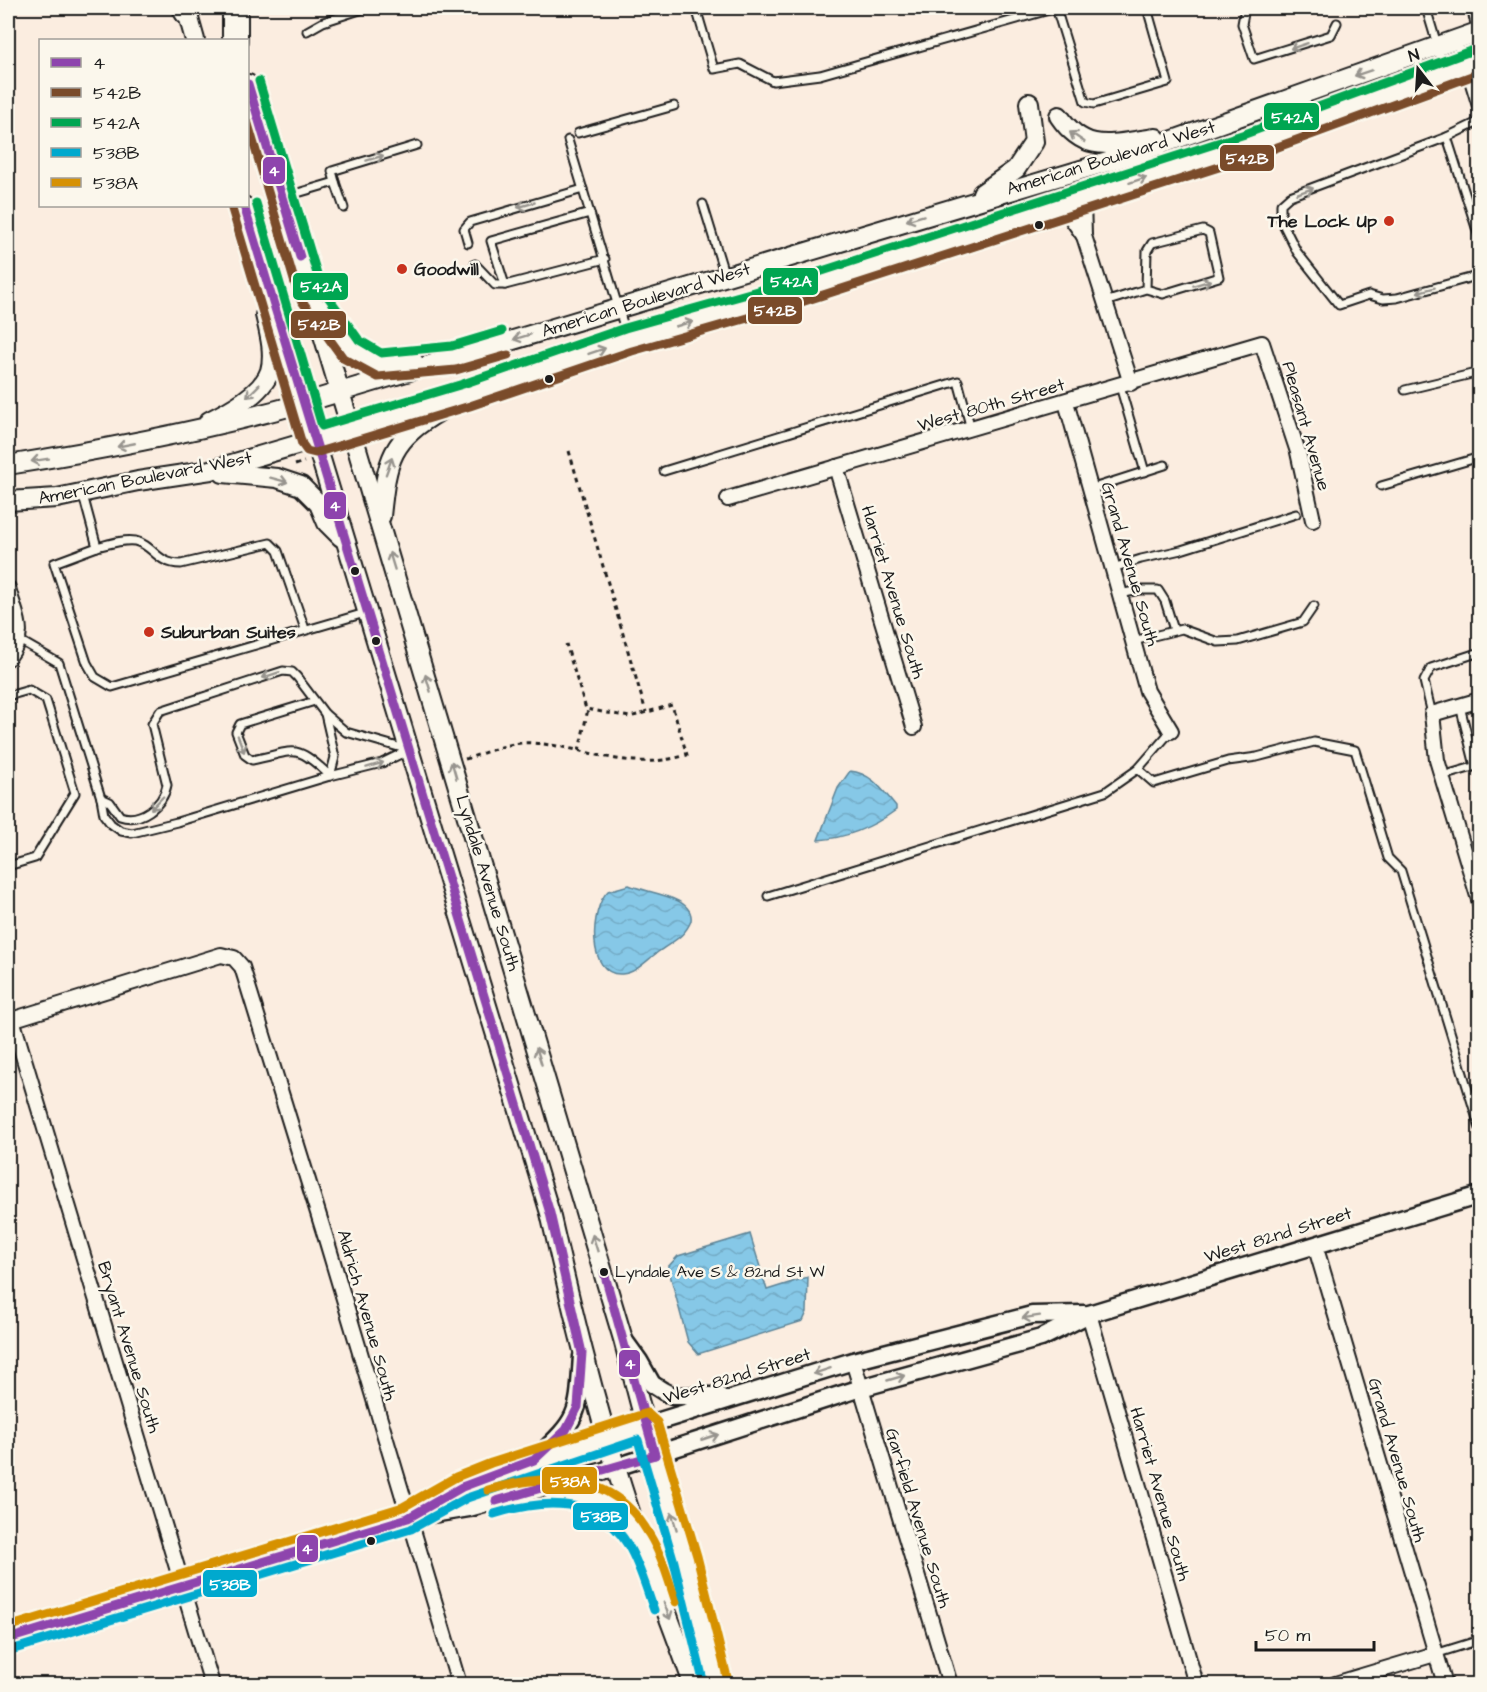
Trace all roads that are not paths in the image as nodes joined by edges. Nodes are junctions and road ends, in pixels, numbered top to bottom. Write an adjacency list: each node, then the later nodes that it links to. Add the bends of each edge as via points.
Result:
1 (226, 8): 15 (main road)
2 (235, 8): 16 (highway)
3 (366, 8): 12 (lane)
4 (696, 8): 5 (lane, via 714,69 740,64 773,81 820,75)
5 (1056, 8): 6 (lane, via 1085,102 1094,104 1168,82)
6 (1147, 8)
7 (1245, 8): 11 (lane, one-way to 7, via 1331,35 1254,59 1242,24)
8 (1426, 8): 18 (lane)
9 (1471, 8): 13 (lane)
10 (186, 9): 14 (main road)
11 (1337, 23)
12 (307, 31)
13 (1479, 34): 17 (main road, American Boulevard West)
14 (195, 39)
15 (235, 39)
16 (235, 39)
17 (1456, 40): 18 (main road, American Boulevard West); 19 (lane)
18 (1438, 47): 20 (lane); 27 (main road, American Boulevard West, one-way to 27)
19 (1472, 63): 20 (main road, American Boulevard West); 25 (lane)
20 (1446, 73): 34 (main road, American Boulevard West, one-way to 20, via 1259,142)
21 (249, 87): 33 (main road, Lyndale Avenue South)
22 (1029, 103): 35 (main road, via 1034,142 1016,169)
23 (674, 106): 26 (lane)
24 (1059, 116): 27 (main road, one-way to 24, via 1087,144 1070,133)
25 (1479, 120): 28 (lane)
26 (578, 132)
27 (1196, 132): 35 (main road, American Boulevard West)
28 (1448, 137): 42 (lane); 46 (lane, one-way to 28, via 1473,277 1397,298 1369,296 1339,305 1297,252 1281,220 1281,204 1290,196)
29 (568, 140): 32 (lane)
30 (417, 145): 31 (lane, one-way to 30, via 332,171)
31 (335, 182): 33 (lane); 39 (lane)
32 (582, 189): 40 (lane); 43 (lane, one-way to 43, via 470,222 464,229)
33 (282, 197): 51 (main road, Lyndale Avenue South)
34 (1083, 198): 37 (main road, American Boulevard West); 41 (street)
35 (971, 201): 48 (main road, American Boulevard West, one-way to 48)
36 (703, 204): 48 (lane)
37 (1062, 205): 41 (street); 54 (main road, American Boulevard West, one-way to 37, via 782,296)
38 (244, 207): 47 (main road, Lyndale Avenue South)
39 (344, 208)
40 (590, 213): 44 (lane); 49 (lane, via 491,242)
41 (1084, 236): 52 (street)
42 (1479, 240)
43 (468, 243)
44 (605, 259): 49 (lane); 53 (lane)
45 (475, 264): 49 (lane, via 495,285)
46 (1479, 270)
47 (266, 277): 63 (main road, Lyndale Avenue South); 66 (main road, one-way to 66, via 265,312 272,343 270,372 254,393 226,413)
48 (725, 277): 53 (main road, American Boulevard West)
49 (505, 285)
50 (1146, 289): 50 (lane, one-way to 50, via 1163,294 1219,277 1209,233 1203,230 1152,243 1147,251); 52 (lane)
51 (310, 292): 56 (main road, via 351,349 378,365); 60 (main road, Lyndale Avenue South)
52 (1105, 302): 58 (street)
53 (618, 309): 54 (lane); 56 (main road, American Boulevard West, one-way to 56)
54 (628, 340): 61 (main road, American Boulevard West, one-way to 54)
55 (1262, 343): 58 (street, West 80th Street); 81 (street, Pleasant Avenue, via 1298,452)
56 (454, 358): 60 (main road, American Boulevard West)
57 (1479, 372): 59 (lane)
58 (1126, 384): 62 (street, West 80th Street); 74 (lane)
59 (1405, 390)
60 (341, 391): 63 (main road, American Boulevard West); 64 (main road, Lyndale Avenue South)
61 (467, 395): 64 (main road, American Boulevard West); 82 (main road, one-way to 61, via 386,473 398,442 420,423)
62 (1066, 402): 65 (street, West 80th Street); 76 (street, Grand Avenue South)
63 (303, 403): 66 (main road, American Boulevard West); 67 (main road, Lyndale Avenue South)
64 (352, 429): 67 (main road, American Boulevard West); 82 (main road, Lyndale Avenue South)
65 (971, 429): 71 (street, West 80th Street); 73 (lane, via 957,381)
66 (179, 434): 69 (main road, American Boulevard West, one-way to 69)
67 (314, 441): 72 (main road, American Boulevard West); 83 (main road, Lyndale Avenue South)
68 (1479, 457): 75 (lane)
69 (8, 465)
70 (1165, 465): 74 (lane)
71 (836, 468): 78 (street, West 80th Street); 102 (street, Harriet Avenue South)
72 (200, 471): 77 (main road, American Boulevard West); 83 (main road, one-way to 83, via 277,478 301,486)
73 (664, 471)
74 (1145, 471): 76 (lane)
75 (1381, 486)
76 (1090, 489): 85 (street, Grand Avenue South)
77 (82, 492): 79 (main road, American Boulevard West); 84 (lane)
78 (729, 499)
79 (8, 501)
80 (1296, 514): 85 (lane)
81 (1313, 520)
82 (381, 524): 118 (main road, Lyndale Avenue South, one-way to 82)
83 (345, 541): 89 (main road, Lyndale Avenue South)
84 (97, 548): 90 (lane, via 136,541 159,559 181,564 270,543 278,551); 90 (lane, via 54,563 87,663 95,677 112,687)
85 (1113, 568): 87 (street, Grand Avenue South)
86 (8, 588): 93 (street, via 21,634)
87 (1120, 594): 91 (lane, via 1158,590); 92 (street, Grand Avenue South)
88 (1314, 606): 91 (lane, via 1303,622 1238,641 1218,642 1182,629)
89 (367, 613): 90 (lane); 104 (main road, Lyndale Avenue South)
90 (305, 629)
91 (1174, 630): 92 (lane)
92 (1133, 641): 103 (street, Grand Avenue South, via 1148,691)
93 (19, 643): 95 (street); 109 (lane, via 59,663)
94 (1479, 652): 101 (lane, via 1431,668 1424,681)
95 (8, 658)
96 (8, 696): 110 (lane, via 29,690 46,700 75,793 35,858)
97 (1479, 700): 99 (street)
98 (315, 701): 100 (lane); 107 (lane, one-way to 107, via 242,723 236,732 248,759 299,751); 109 (lane, one-way to 109, via 292,672 283,671 160,711 152,724 167,785 163,796 142,816 133,818 120,816 110,802)
99 (1460, 706): 101 (street); 105 (lane)
100 (325, 714): 104 (lane, via 346,732); 107 (lane, via 335,757)
101 (1432, 714): 108 (street)
102 (914, 728)
103 (1171, 731): 106 (lane)
104 (409, 750): 107 (lane, one-way to 104, via 382,763); 119 (main road, Lyndale Avenue South, via 550,1213)
105 (1477, 766): 108 (lane)
106 (1138, 769): 111 (lane, via 1113,788 1083,801); 114 (lane, via 1154,783 1228,760 1257,757 1314,742 1355,750 1388,858 1401,871)
107 (330, 776): 109 (lane, via 132,833 111,824 104,815)
108 (1442, 776): 112 (street)
109 (101, 798)
110 (8, 866)
111 (768, 897)
112 (1479, 903)
113 (10, 1020): 129 (street, Aldrich Avenue South, via 221,955 234,958 242,967); 131 (street, Bryant Avenue South)
114 (1479, 1129)
115 (1479, 1195): 116 (street, West 82nd Street)
116 (1315, 1245): 117 (street, West 82nd Street); 134 (street, Grand Avenue South)
117 (1089, 1314): 120 (street, West 82nd Street, one-way to 120, via 1032,1315); 121 (street, West 82nd Street, one-way to 117, via 1041,1338); 140 (street, Harriet Avenue South)
118 (623, 1339): 122 (street, via 651,1383 673,1396); 123 (main road, Lyndale Avenue South)
119 (582, 1353): 124 (main road, Lyndale Avenue South); 126 (street, via 578,1407 566,1430)
120 (853, 1361): 121 (street, Garfield Avenue South); 122 (street, West 82nd Street, one-way to 122)
121 (861, 1388): 125 (street, West 82nd Street, one-way to 121); 139 (street, Garfield Avenue South)
122 (747, 1395): 123 (street, West 82nd Street)
123 (646, 1425): 124 (street, West 82nd Street); 125 (main road, Lyndale Avenue South)
124 (607, 1437): 126 (street, West 82nd Street); 127 (main road, Lyndale Avenue South)
125 (655, 1455): 127 (street, West 82nd Street); 138 (main road, Lyndale Avenue South, one-way to 125, via 686,1558)
126 (534, 1460): 129 (street, West 82nd Street, via 462,1487)
127 (616, 1467): 128 (street, West 82nd Street); 130 (main road, Lyndale Avenue South)
128 (535, 1491): 129 (street, West 82nd Street); 130 (street, via 575,1493 598,1499)
129 (408, 1518): 131 (street, West 82nd Street); 136 (street, Aldrich Avenue South)
130 (638, 1537): 137 (main road, Lyndale Avenue South, one-way to 137)
131 (182, 1586): 132 (street, West 82nd Street); 135 (street, Bryant Avenue South)
132 (8, 1639)
133 (1479, 1640): 134 (lane)
134 (1436, 1654): 141 (street); 142 (street, Grand Avenue South)
135 (212, 1684)
136 (459, 1684)
137 (693, 1684)
138 (716, 1684)
139 (950, 1684)
140 (1196, 1684)
141 (1339, 1684)
142 (1445, 1684)

